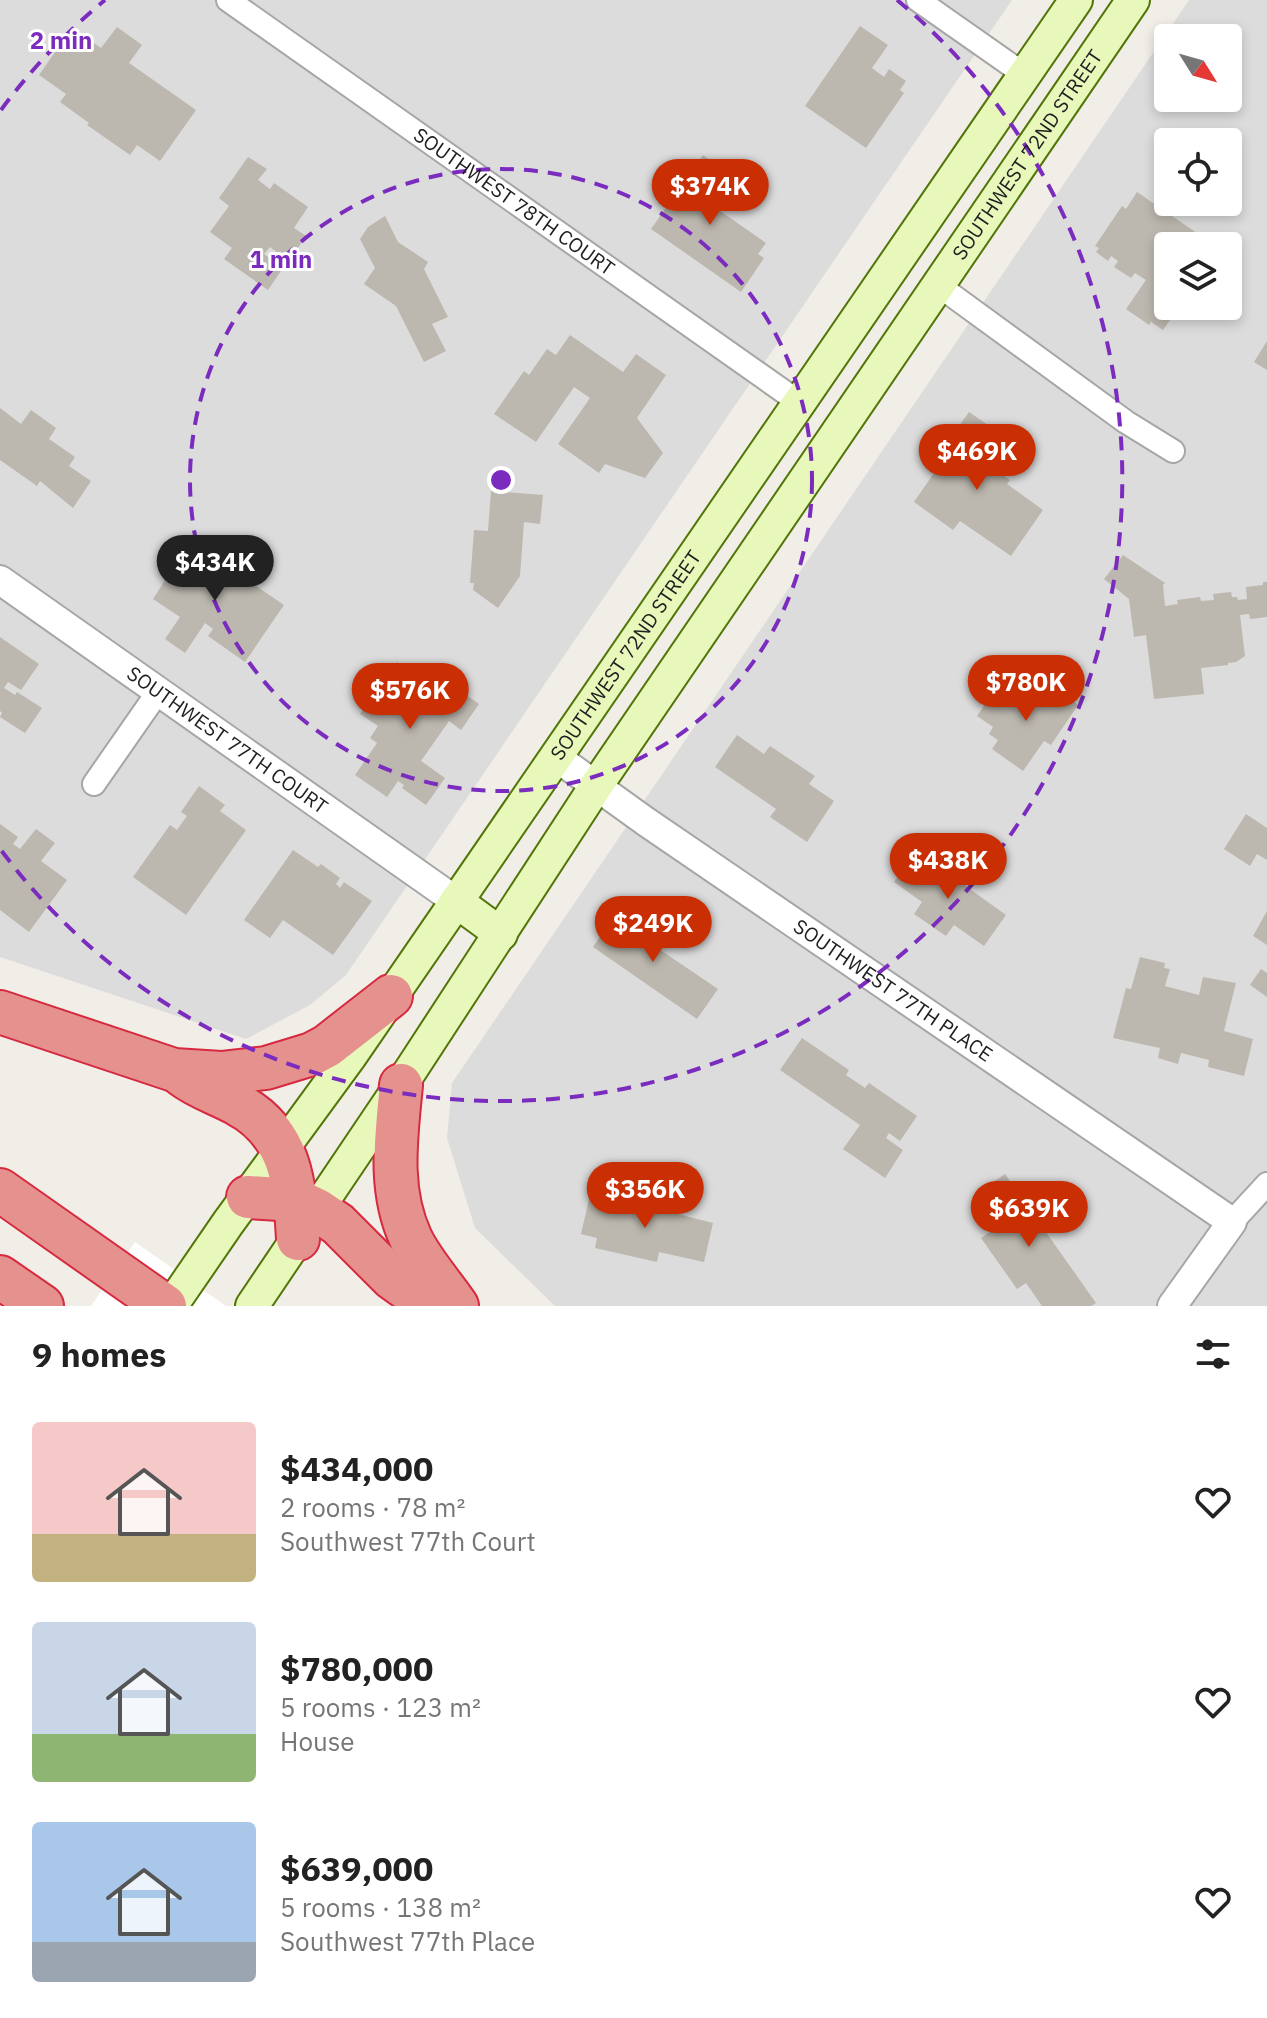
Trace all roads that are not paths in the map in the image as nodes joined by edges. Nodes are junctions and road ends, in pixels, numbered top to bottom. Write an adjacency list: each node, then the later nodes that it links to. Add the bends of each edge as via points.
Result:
1 (228, 0): 7 (street, SOUTHWEST 78TH COURT)
2 (918, 0): 5 (street)
3 (1076, 0): 5 (main road, SOUTHWEST 72ND STREET)
4 (1133, 0): 6 (main road, SOUTHWEST 72ND STREET)
5 (1025, 75): 7 (main road, SOUTHWEST 72ND STREET)
6 (938, 285): 8 (main road, SOUTHWEST 72ND STREET); 9 (street)
7 (800, 403): 8 (main road); 12 (main road, SOUTHWEST 72ND STREET)
8 (839, 430): 14 (main road, SOUTHWEST 72ND STREET)
9 (1173, 451)
10 (0, 580): 11 (street, SOUTHWEST 77TH COURT)
11 (158, 692): 13 (street); 15 (street, SOUTHWEST 77TH COURT)
12 (556, 757): 14 (street, SOUTHWEST 77TH PLACE); 15 (main road, SOUTHWEST 72ND STREET)
13 (94, 784)
14 (596, 786): 16 (main road, SOUTHWEST 72ND STREET); 26 (street, SOUTHWEST 77TH PLACE)
15 (456, 901): 16 (main road); 17 (main road, SOUTHWEST 72ND STREET)
16 (501, 934): 20 (main road, SOUTHWEST 72ND STREET)
17 (391, 996): 19 (highway, via 327,1046 295,1060 221,1073); 21 (main road, SOUTHWEST 72ND STREET)
18 (0, 1012): 19 (highway)
19 (174, 1070): 21 (highway, via 251,1112)
20 (401, 1085): 25 (main road, SOUTHWEST 72ND STREET); 32 (highway, via 394,1162 399,1200 412,1240)
21 (283, 1149): 24 (main road, SOUTHWEST 72ND STREET); 25 (highway)
22 (1267, 1184): 26 (street)
23 (0, 1190): 29 (highway)
24 (248, 1197): 25 (highway); 29 (main road, SOUTHWEST 72ND STREET)
25 (303, 1216): 30 (main road, SOUTHWEST 72ND STREET); 31 (highway, via 338,1224 392,1278)
26 (1232, 1222): 33 (street)
27 (0, 1277): 28 (highway)
28 (42, 1306)
29 (168, 1306)
30 (252, 1306)
31 (431, 1306)
32 (457, 1306)
33 (1172, 1306)

